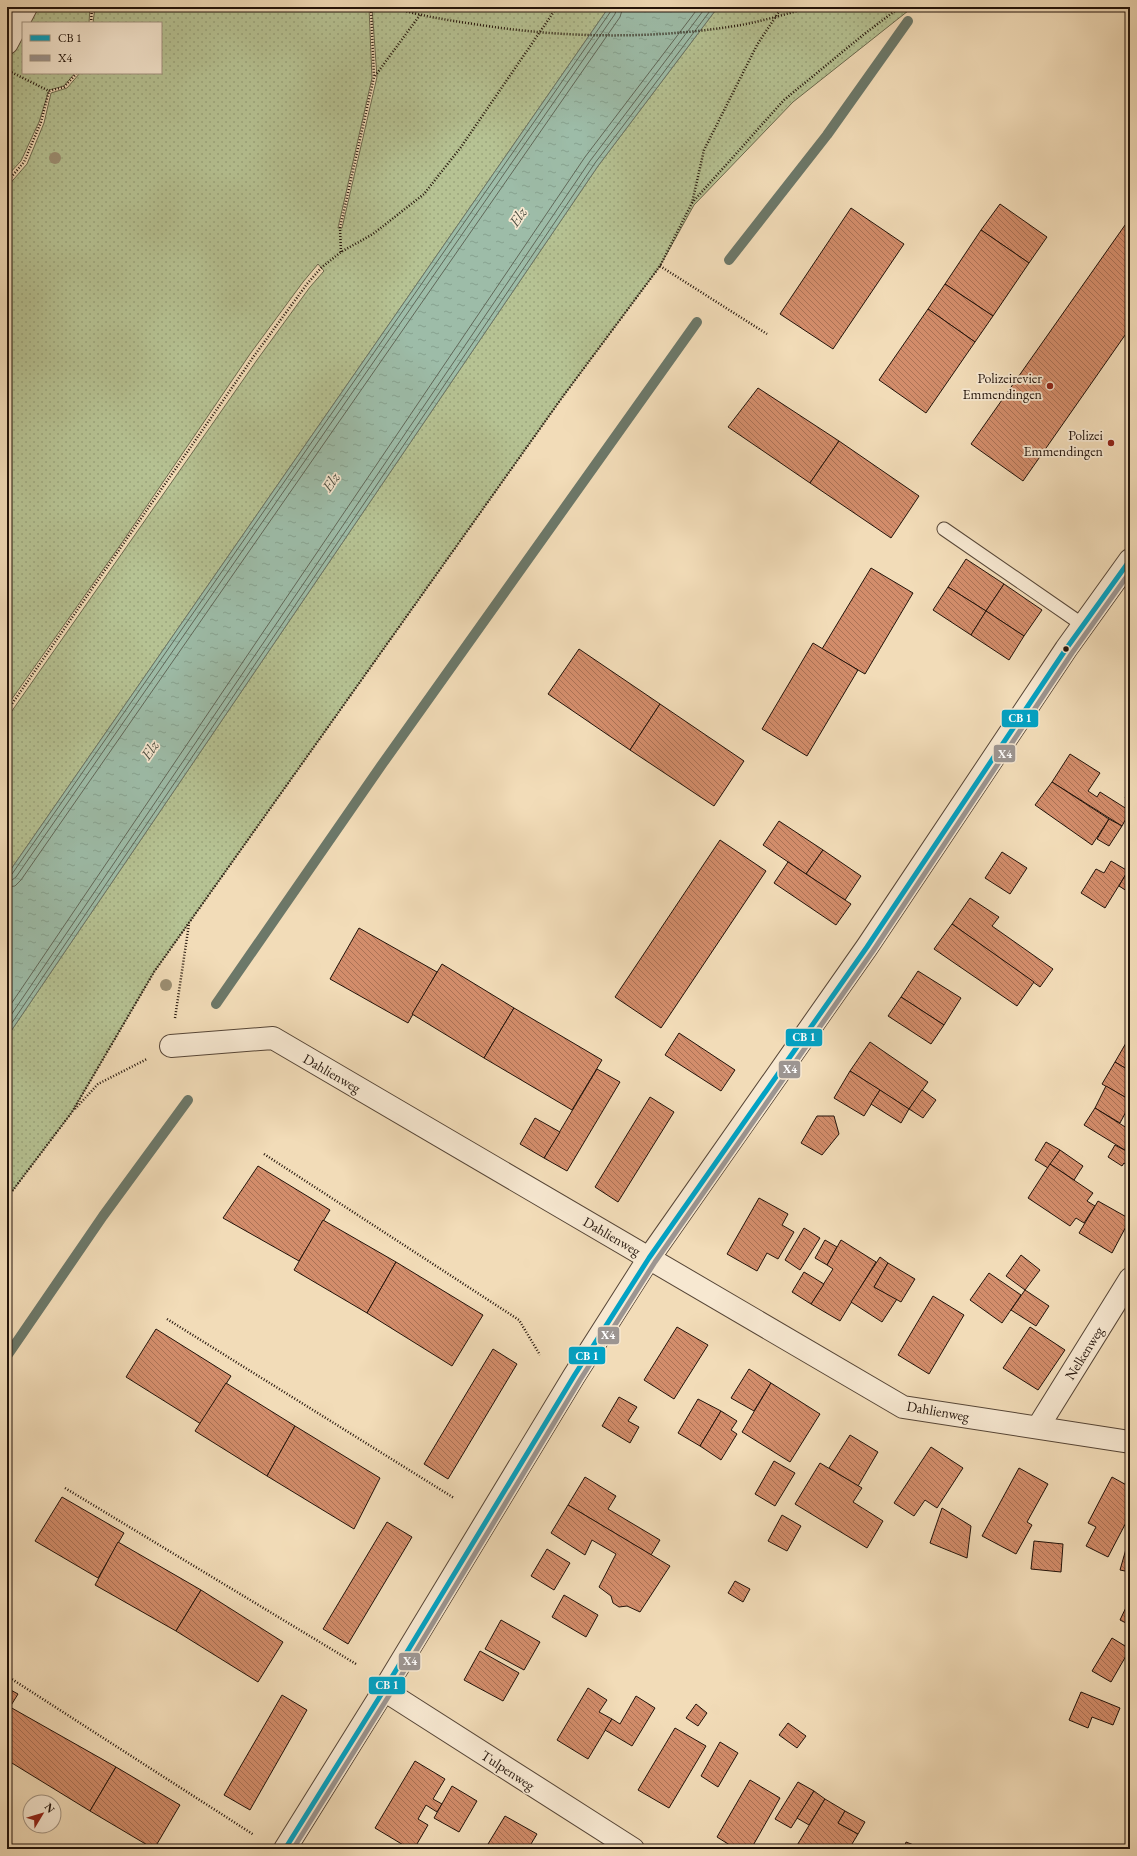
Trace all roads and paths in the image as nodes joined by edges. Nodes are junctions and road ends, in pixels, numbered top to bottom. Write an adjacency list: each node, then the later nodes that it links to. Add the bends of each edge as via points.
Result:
1 (26, 7): 11 (street)
2 (92, 7): 10 (path)
3 (371, 7): 14 (path)
4 (392, 7): 9 (path)
5 (558, 7): 18 (path, via 461,147 424,194 372,234)
6 (782, 7): 17 (path, via 757,45 704,150)
7 (811, 7): 9 (path, via 736,26 683,33 626,36 562,34 499,28)
8 (900, 7): 17 (path, via 784,100)
9 (420, 16): 14 (path)
10 (90, 22)
11 (7, 43)
12 (7, 70): 15 (path)
13 (76, 74): 15 (path, via 64,88)
14 (374, 77): 18 (path, via 340,228)
15 (49, 91): 16 (path, via 42,122 24,162)
16 (7, 182)
17 (692, 203): 19 (path)
18 (341, 252): 24 (path, via 321,268 307,284 254,356)
19 (660, 266): 20 (path); 25 (path, via 557,406)
20 (767, 334)
21 (944, 529): 23 (lane)
22 (1130, 560): 23 (street)
23 (1083, 625): 30 (street, via 866,947)
24 (7, 711)
25 (189, 923): 26 (path); 27 (path, via 154,972)
26 (171, 1046): 27 (path, via 98,1084); 30 (street, Dahlienweg, via 273,1038)
27 (72, 1112): 29 (path)
28 (264, 1154): 33 (path, via 518,1320)
29 (7, 1198)
30 (649, 1258): 34 (street, Dahlienweg, via 903,1407); 40 (street, via 574,1376)
31 (1130, 1279): 34 (street, Nelkenweg)
32 (167, 1319): 37 (path)
33 (540, 1355)
34 (1038, 1427): 35 (street, Dahlienweg)
35 (1130, 1442)
36 (65, 1488): 38 (path)
37 (454, 1498)
38 (356, 1664)
39 (7, 1676): 41 (path)
40 (384, 1690): 42 (street); 43 (street, Tulpenweg)
41 (254, 1835)
42 (285, 1849)
43 (633, 1849)

